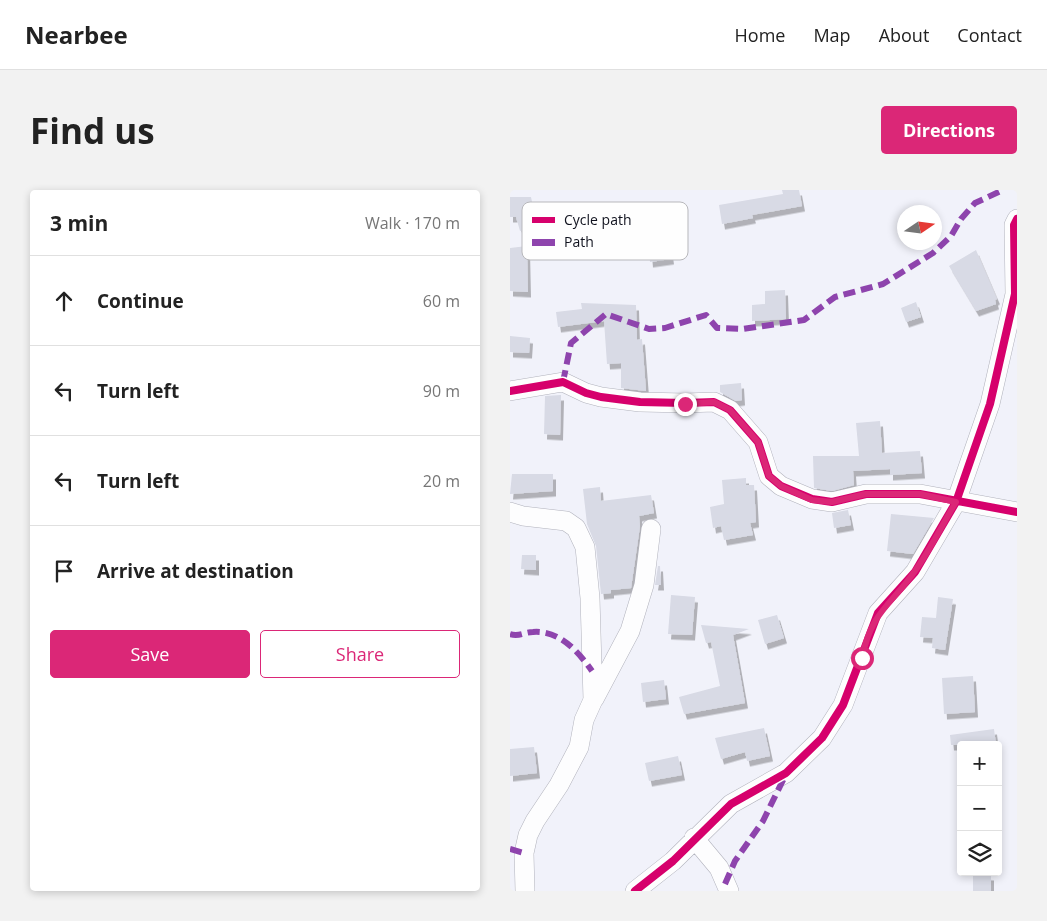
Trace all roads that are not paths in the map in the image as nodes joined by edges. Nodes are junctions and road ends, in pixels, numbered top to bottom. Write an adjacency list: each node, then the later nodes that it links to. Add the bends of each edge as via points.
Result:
1 (1017, 219): 3 (street, via 1014,225 1014,294 990,404)
2 (510, 390): 3 (street, via 563,382 601,397 685,404 714,402 730,410 758,442 769,476 781,486 812,500 832,502 866,494 920,494)
3 (956, 502): 5 (street); 8 (street, via 915,572 878,614 842,705 822,738 786,773 731,804)
4 (510, 512): 7 (street, via 566,521 582,537 590,598)
5 (1017, 512)
6 (651, 529): 7 (street, via 644,585 630,631)
7 (593, 700): 9 (street, via 584,720 579,746 528,836 524,853)
8 (694, 838): 10 (street, via 673,861); 11 (street, via 719,868)
9 (525, 891)
10 (635, 891)
11 (729, 891)

